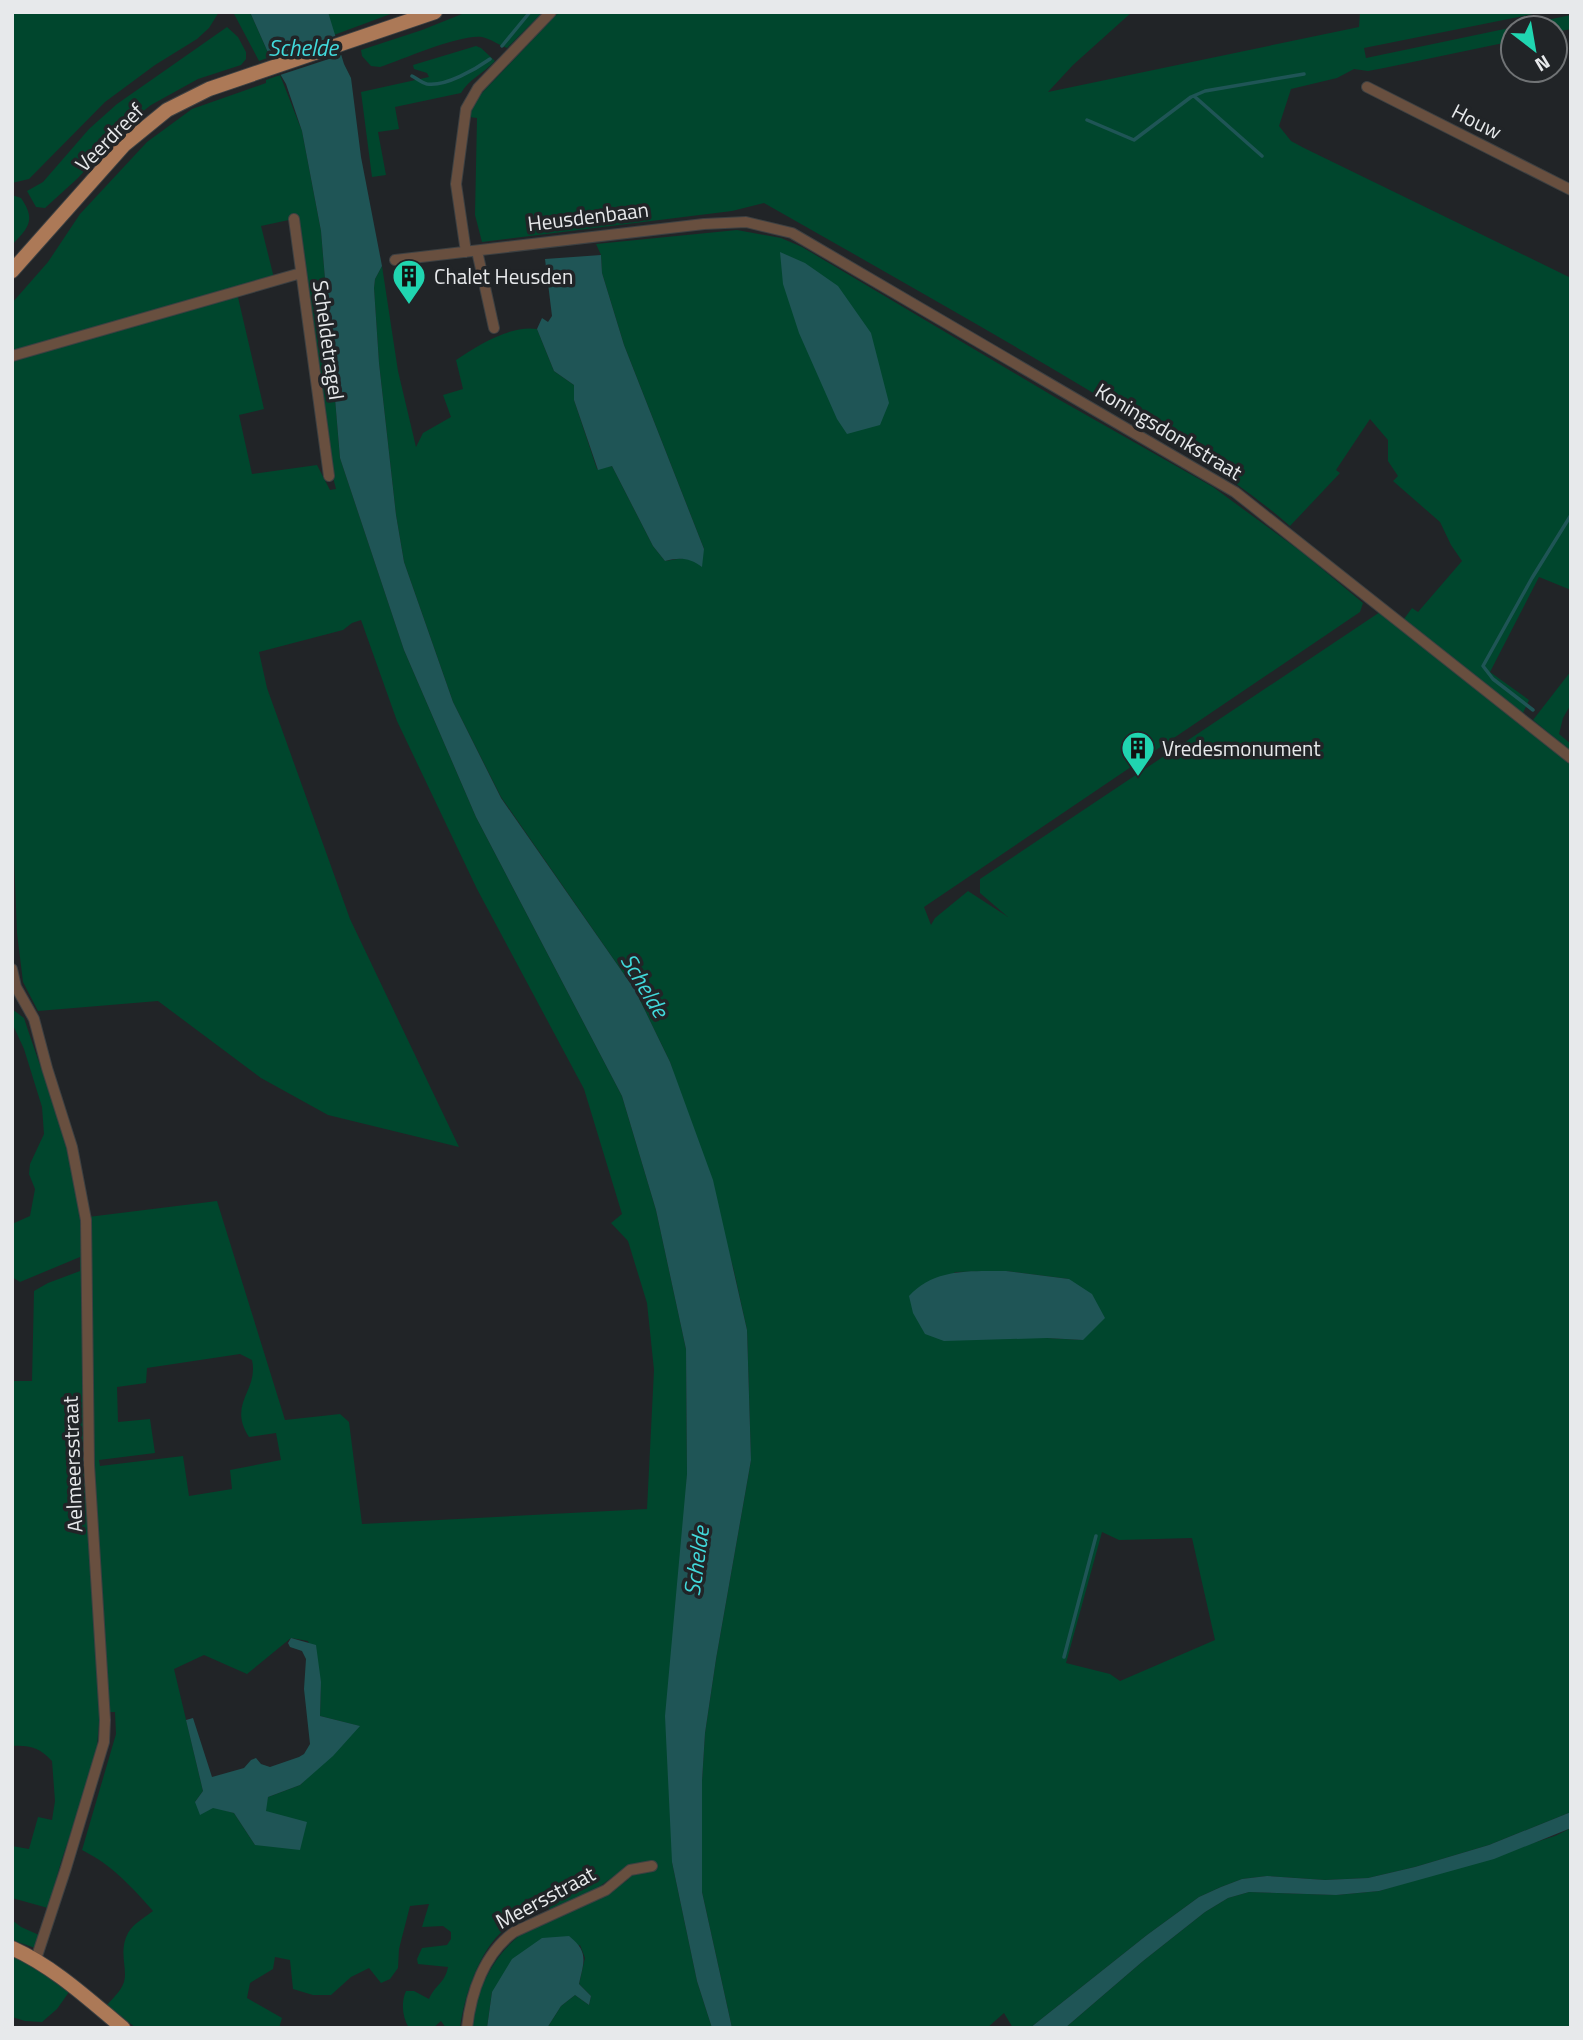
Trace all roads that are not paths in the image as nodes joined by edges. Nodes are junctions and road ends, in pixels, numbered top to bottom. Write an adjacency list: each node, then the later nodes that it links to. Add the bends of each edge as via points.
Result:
1 (435, 12): 9 (main road, Veerdreef, via 188,98 124,145)
2 (551, 12): 7 (street, via 478,88 467,109 456,184)
3 (1367, 87): 4 (street, Houw)
4 (1571, 190)
5 (294, 219): 10 (street, Scheldetragel)
6 (704, 224): 7 (street, Heusdenbaan); 14 (street, Koningsdonkstraat, via 746,222 792,233 1167,450 1235,492)
7 (472, 252): 8 (street, Heusdenbaan); 11 (street)
8 (395, 260)
9 (12, 271)
10 (301, 272): 12 (street); 13 (street, Scheldetragel)
11 (494, 328)
12 (12, 356)
13 (328, 471)
14 (1571, 758)
15 (12, 969): 18 (street, Aelmeersstraat, via 16,987 34,1019 72,1147 86,1220 89,1465 105,1720 104,1742)
16 (652, 1866): 20 (street, Meersstraat, via 630,1870 606,1890 501,1942 482,1973)
17 (12, 1948): 18 (main road)
18 (36, 1959): 19 (main road)
19 (123, 2028)
20 (467, 2028)

